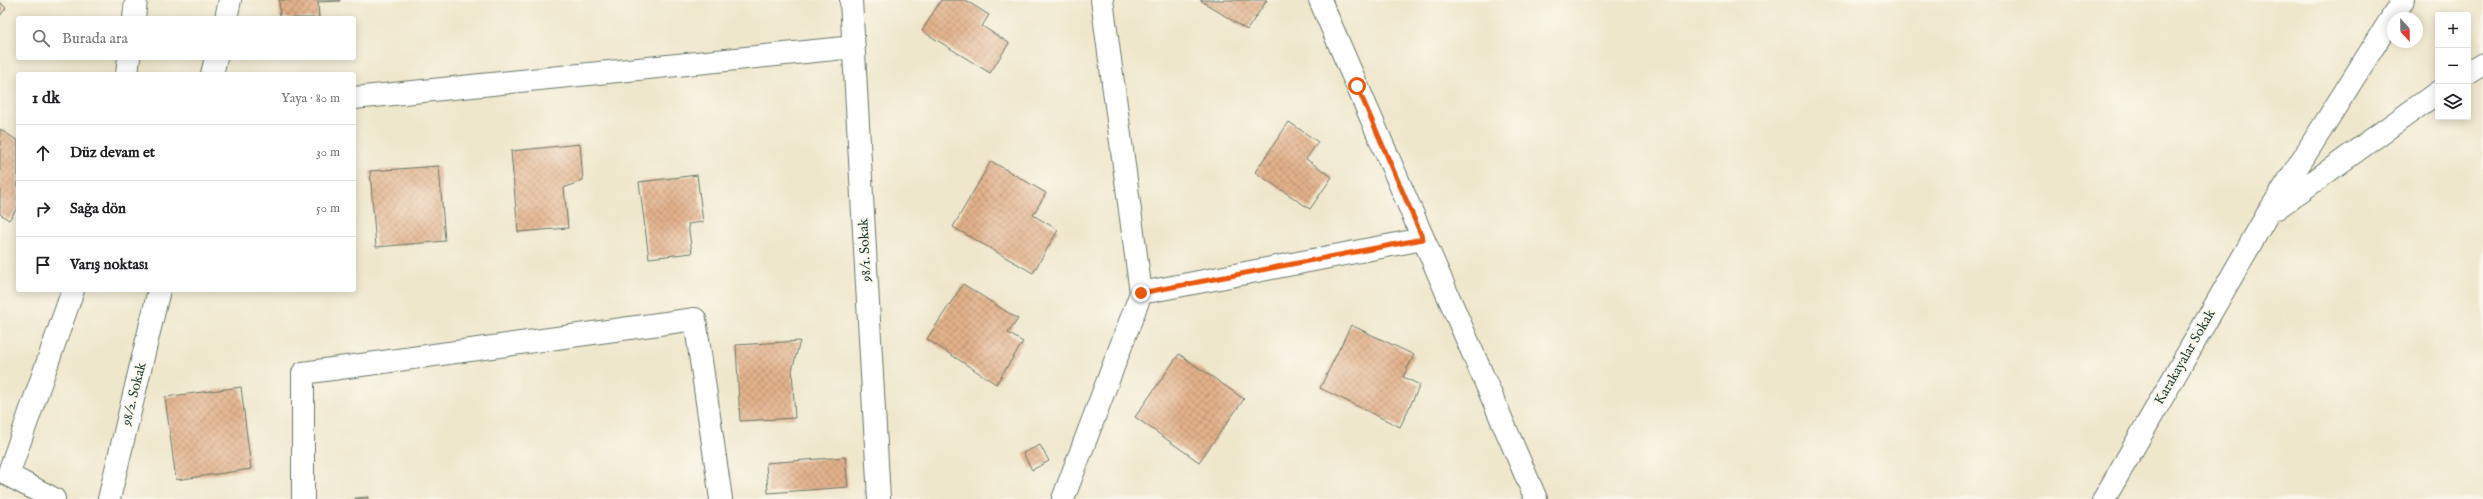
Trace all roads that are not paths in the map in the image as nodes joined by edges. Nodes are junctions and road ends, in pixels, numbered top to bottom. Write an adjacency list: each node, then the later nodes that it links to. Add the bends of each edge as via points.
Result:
1 (136, 0): 7 (street)
2 (230, 0): 8 (street)
3 (851, 0): 9 (street, 98/1. Sokak)
4 (1102, 0): 22 (street)
5 (1320, 0): 19 (street)
6 (2403, 0): 18 (street, Karakayalar Sokak)
7 (134, 16)
8 (226, 16)
9 (854, 47): 17 (street); 27 (street, 98/1. Sokak)
10 (129, 60): 14 (street)
11 (216, 60): 15 (street)
12 (2483, 64): 13 (street)
13 (2471, 71)
14 (127, 72)
15 (212, 72)
16 (2435, 94): 18 (street)
17 (356, 98)
18 (2268, 214): 30 (street, Karakayalar Sokak)
19 (1423, 239): 22 (street); 29 (street)
20 (72, 292): 23 (street, via 8,475)
21 (159, 292): 24 (street, 98/2. Sokak)
22 (1141, 293): 28 (street)
23 (54, 499)
24 (109, 499)
25 (303, 499): 26 (street, via 303,373 695,319)
26 (721, 499)
27 (879, 499)
28 (1063, 499)
29 (1536, 499)
30 (2104, 499)

